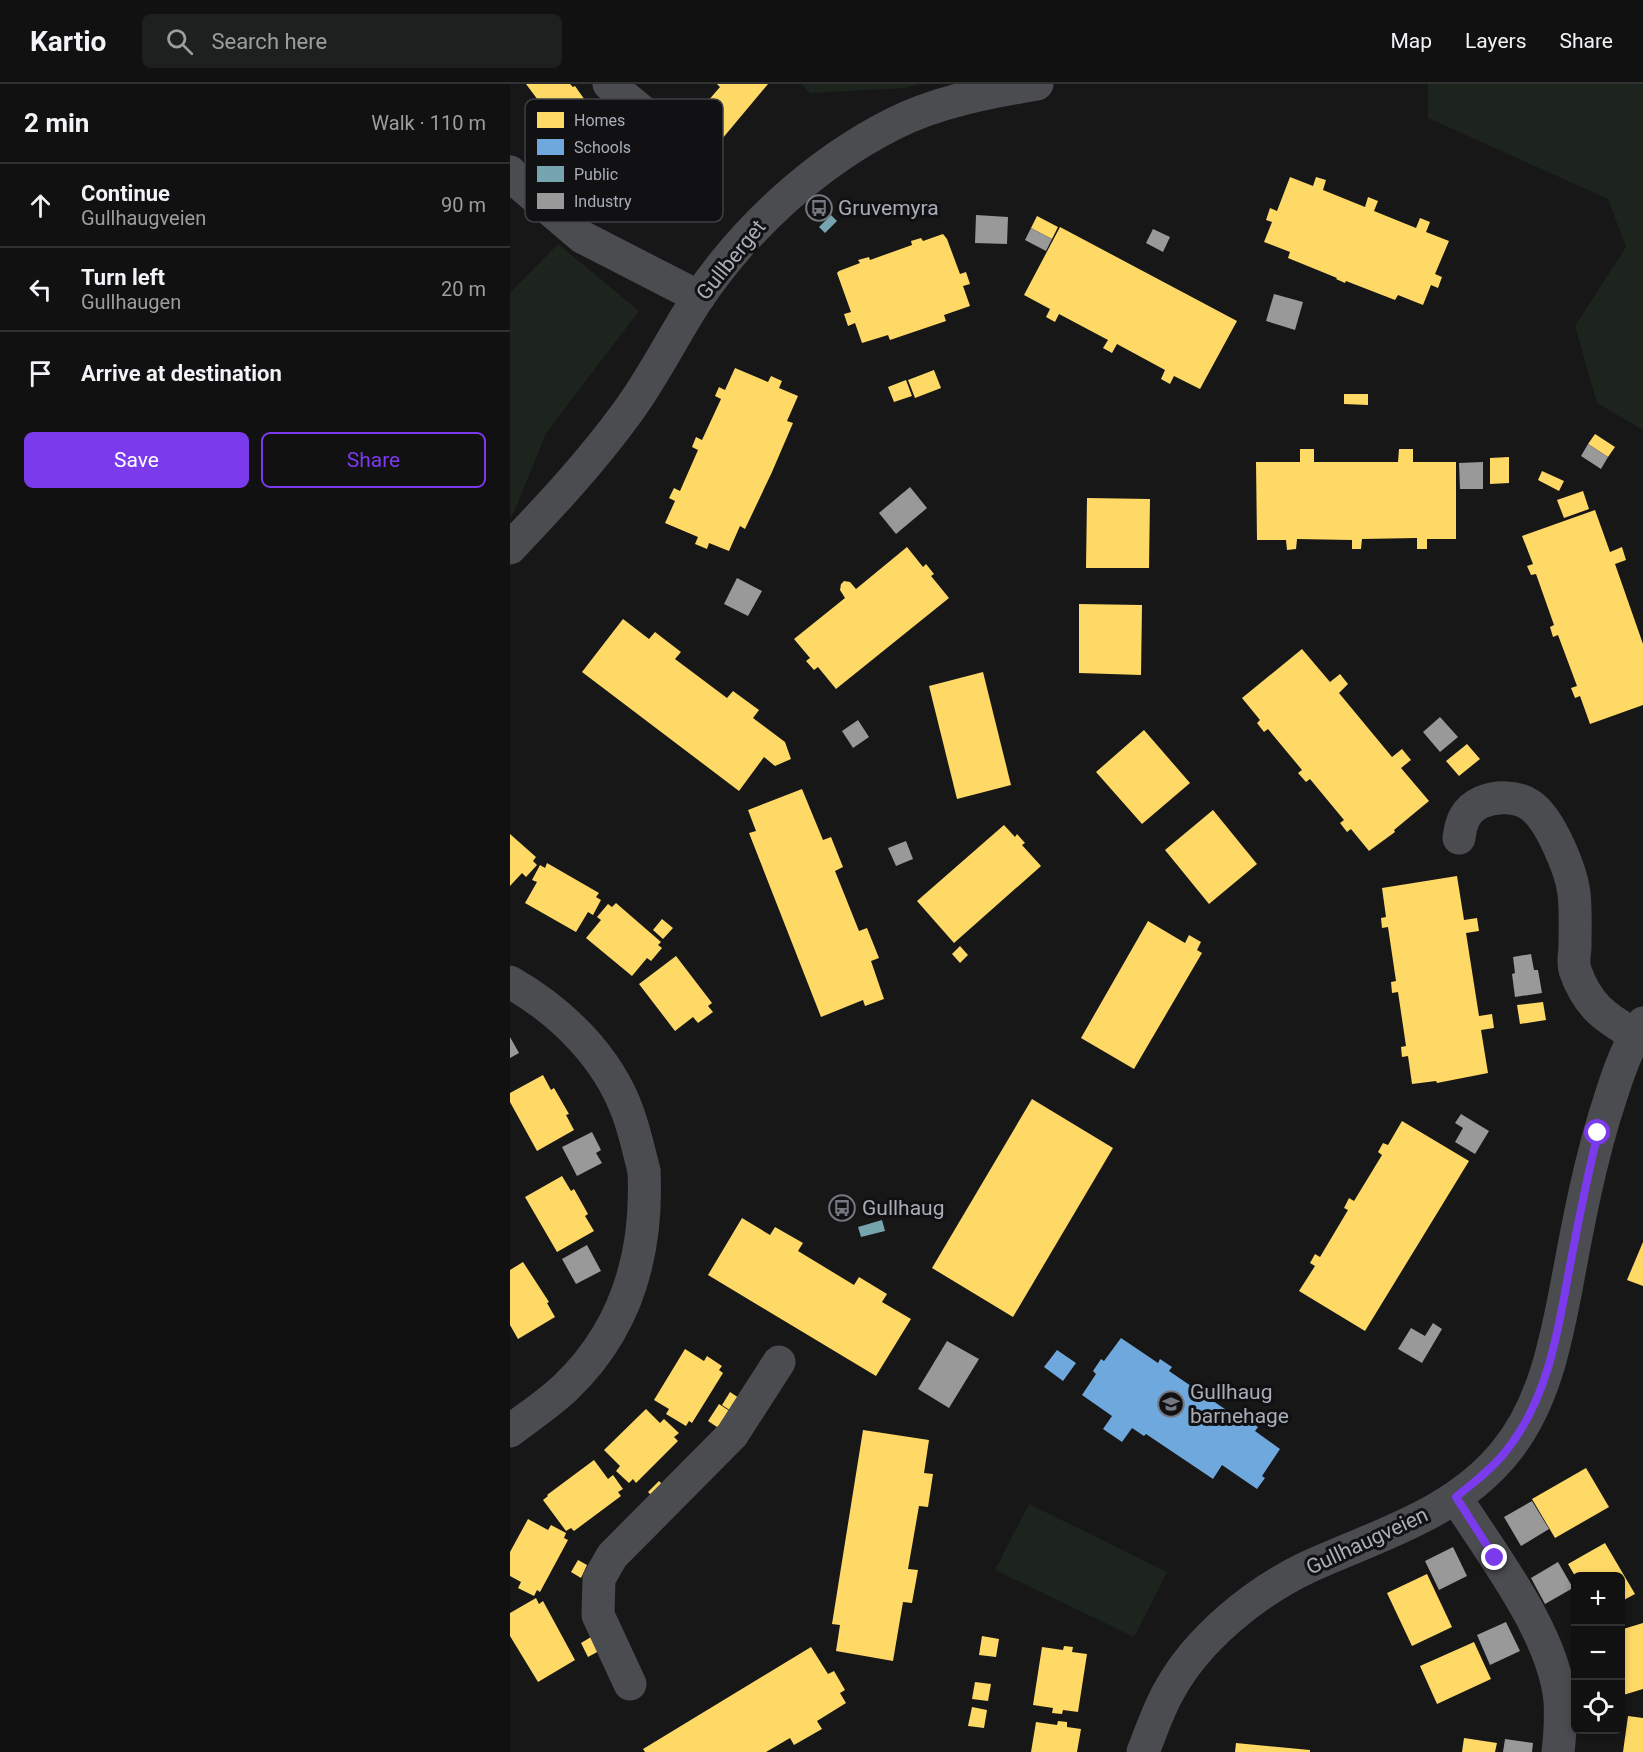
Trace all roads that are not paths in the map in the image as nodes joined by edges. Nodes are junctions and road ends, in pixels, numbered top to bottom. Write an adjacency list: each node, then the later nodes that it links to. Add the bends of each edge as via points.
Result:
1 (609, 84): 3 (street)
2 (1037, 84): 7 (street, Gullberget, via 931,109 862,141 827,165 764,219)
3 (627, 99)
4 (510, 172): 5 (street)
5 (525, 188)
6 (564, 222): 7 (street, via 582,237)
7 (699, 297): 8 (street, Gullberget, via 627,413 550,507)
8 (510, 548)
9 (1459, 838): 11 (street, Gullhaugveien, via 1461,821 1473,806 1491,798 1530,804 1546,821 1562,852 1574,891 1574,968 1588,1000 1611,1021)
10 (510, 982): 13 (street, via 561,1018 608,1073 628,1112 644,1171 646,1198 635,1274 624,1303 589,1363 563,1390)
11 (1639, 1029): 14 (street, Gullhaugveien, via 1615,1083 1588,1170 1548,1371 1529,1415 1506,1451)
12 (779, 1362): 15 (street, via 732,1434 612,1556 599,1580 598,1615)
13 (510, 1431)
14 (1456, 1497): 16 (street, Gullhaugveien, via 1418,1520 1280,1583 1217,1630 1169,1690); 17 (street, via 1529,1612 1546,1649 1560,1701)
15 (630, 1684)
16 (1143, 1752)
17 (1558, 1752)

